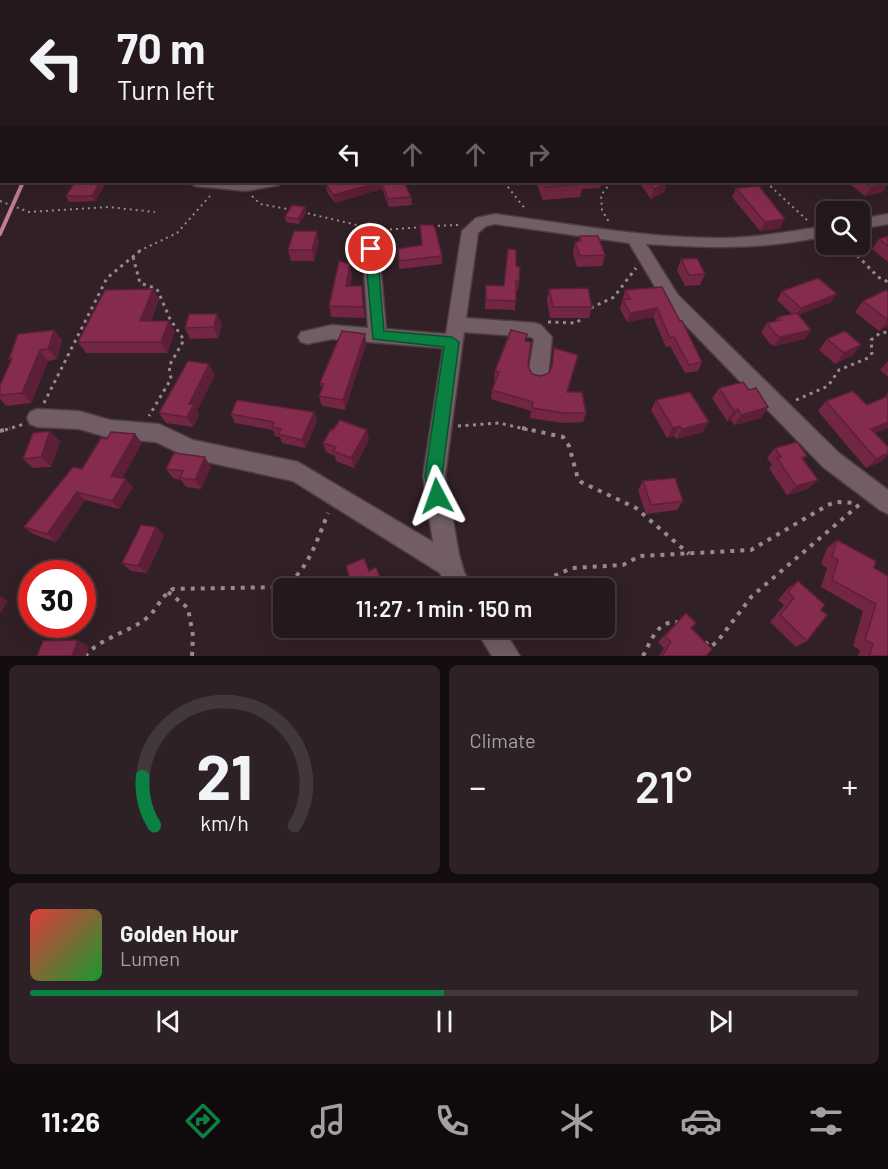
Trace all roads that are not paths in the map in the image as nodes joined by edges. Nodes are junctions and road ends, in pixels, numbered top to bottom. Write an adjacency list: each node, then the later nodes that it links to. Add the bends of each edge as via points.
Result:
1 (201, 183): 2 (street, via 246,187)
2 (268, 183)
3 (888, 219): 4 (street)
4 (870, 222)
5 (369, 228): 9 (street)
6 (816, 232): 7 (street, via 780,240 725,243)
7 (626, 237): 8 (street, via 486,219 478,223 470,231); 13 (street, via 644,256 672,300 831,460)
8 (454, 333): 9 (street); 11 (street, via 535,330 543,337); 14 (street, via 434,476)
9 (378, 336): 10 (street, via 332,332)
10 (307, 337)
11 (538, 376)
12 (37, 417): 14 (street, via 159,433 189,449 298,472)
13 (888, 503)
14 (450, 565): 15 (street)
15 (456, 578)
16 (493, 638): 17 (street)
17 (502, 655)

